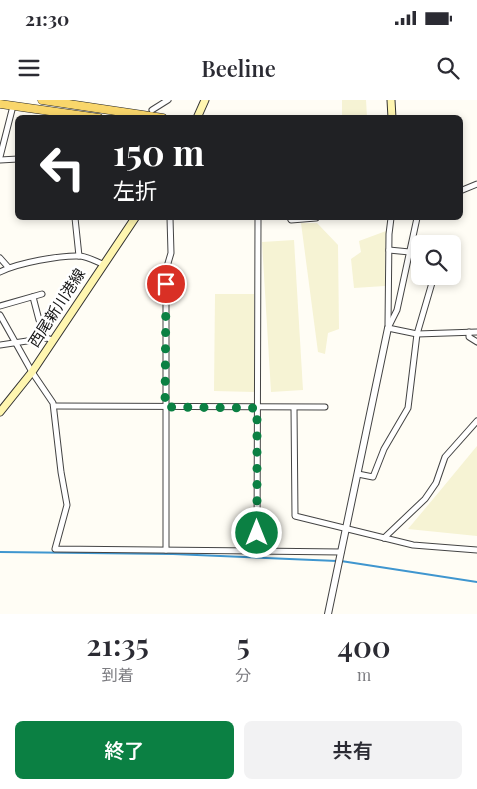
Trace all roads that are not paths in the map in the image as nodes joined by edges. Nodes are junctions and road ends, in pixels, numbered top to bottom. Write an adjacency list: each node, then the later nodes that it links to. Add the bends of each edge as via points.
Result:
1 (42, 100): 9 (main road)
2 (168, 100): 7 (street)
3 (205, 100): 10 (main road)
4 (391, 100): 11 (main road)
5 (0, 104): 6 (main road)
6 (13, 106): 8 (main road); 12 (street)
7 (152, 110)
8 (78, 115)
9 (143, 115)
10 (198, 115)
11 (392, 115)
12 (0, 158): 13 (street)
13 (15, 159)
14 (477, 184): 15 (street)
15 (463, 190)
16 (75, 220): 24 (street)
17 (134, 220): 26 (main road, 西尾新川港線)
18 (170, 220): 45 (street, via 171,254 166,270)
19 (258, 220): 47 (street)
20 (391, 220): 22 (street)
21 (417, 220): 23 (street)
22 (389, 250): 23 (street); 35 (street)
23 (410, 252): 35 (street, via 397,310)
24 (80, 256): 26 (street); 27 (street)
25 (0, 258): 27 (street)
26 (103, 264): 39 (main road, 西尾新川港線)
27 (8, 267): 28 (street)
28 (0, 272)
29 (431, 285): 38 (street)
30 (42, 294): 31 (street)
31 (32, 297): 32 (street); 34 (street)
32 (0, 306)
33 (0, 314): 40 (street)
34 (39, 320)
35 (388, 328): 38 (street); 51 (street)
36 (469, 332): 37 (street); 38 (street); 41 (street, via 469,337)
37 (477, 332)
38 (417, 334): 51 (street, via 408,408 384,449 373,477)
39 (52, 340): 40 (street); 43 (main road, 西尾新川港線)
40 (16, 342): 42 (street); 43 (street)
41 (477, 342)
42 (0, 344)
43 (32, 372): 44 (street); 49 (main road, 西尾新川港線)
44 (54, 406): 45 (street); 54 (street, via 67,504 55,549)
45 (165, 407): 47 (street); 54 (street, via 168,431)
46 (325, 407): 48 (street)
47 (257, 408): 48 (street); 56 (street)
48 (294, 408): 52 (street, via 295,516)
49 (0, 412)
50 (477, 421): 53 (street, via 445,457 436,483 425,499)
51 (358, 474): 52 (street)
52 (346, 529): 53 (street); 57 (street)
53 (384, 538): 55 (street, via 413,545)
54 (166, 550): 56 (street)
55 (477, 550)
56 (257, 551): 57 (street)
57 (341, 555): 58 (street)
58 (328, 614)

